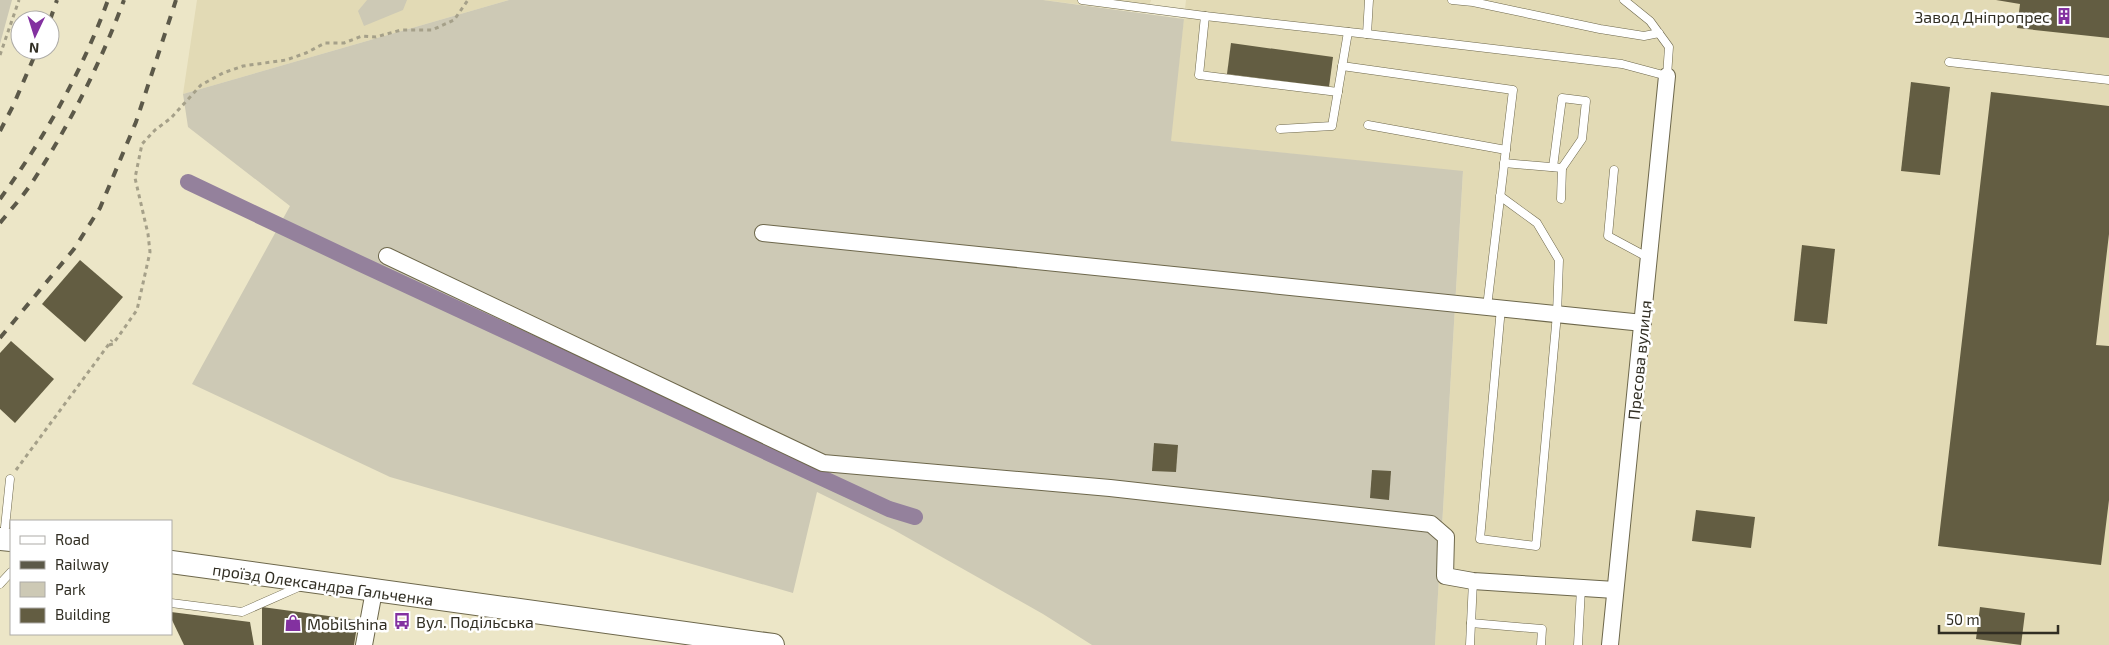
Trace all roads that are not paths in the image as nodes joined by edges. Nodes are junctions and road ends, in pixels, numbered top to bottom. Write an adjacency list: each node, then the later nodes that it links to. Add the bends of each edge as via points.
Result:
1 (1082, 0): 5 (lane)
2 (1369, 0): 9 (lane)
3 (1452, 0): 8 (lane, via 1626,34 1644,36)
4 (1624, 0): 8 (lane, via 1650,21)
5 (1122, 3): 6 (lane)
6 (1205, 16): 7 (lane); 14 (lane, via 1199,75)
7 (1348, 32): 9 (lane); 11 (lane)
8 (1659, 33): 12 (lane, via 1669,47)
9 (1366, 34): 12 (lane, via 1622,64)
10 (1949, 62): 13 (lane)
11 (1342, 66): 14 (lane); 17 (lane, via 1513,90)
12 (1667, 76): 26 (street, Пресова вулиця)
13 (2109, 80)
14 (1338, 92): 16 (lane, via 1332,126)
15 (1368, 125): 17 (lane)
16 (1280, 128)
17 (1506, 150): 18 (lane)
18 (1504, 163): 19 (lane); 22 (lane)
19 (1553, 167): 20 (lane); 20 (lane, via 1562,98 1586,101 1582,139)
20 (1562, 168): 23 (lane)
21 (1614, 170): 26 (lane, via 1608,236)
22 (1500, 196): 27 (lane); 28 (lane, via 1537,224 1559,260)
23 (1561, 199)
24 (764, 233): 27 (street)
25 (387, 256): 34 (street, via 823,463 1110,488 1431,524 1446,537 1445,576)
26 (1649, 258): 29 (street, Пресова вулиця)
27 (1494, 307): 28 (street); 28 (lane, via 1480,539 1536,546)
28 (1557, 314): 29 (street)
29 (1643, 322): 38 (street, Пресова вулиця)
30 (10, 479): 31 (lane)
31 (5, 539)
32 (172, 562): 35 (main road, проїзд Олександра Гальченка)
33 (10, 573): 36 (lane)
34 (1473, 581): 37 (street); 41 (lane)
35 (310, 582): 39 (main road, проїзд Олександра Гальченка); 40 (lane, via 242,612)
36 (0, 584)
37 (1582, 588): 38 (street); 46 (lane)
38 (1615, 590): 47 (street, Пресова вулиця)
39 (374, 591): 42 (street); 43 (main road, проїзд Олександра Гальченка)
40 (172, 603)
41 (1471, 623): 44 (lane); 45 (lane, via 1542,629)
42 (364, 645)
43 (773, 645)
44 (1470, 645)
45 (1541, 645)
46 (1578, 645)
47 (1610, 645)

